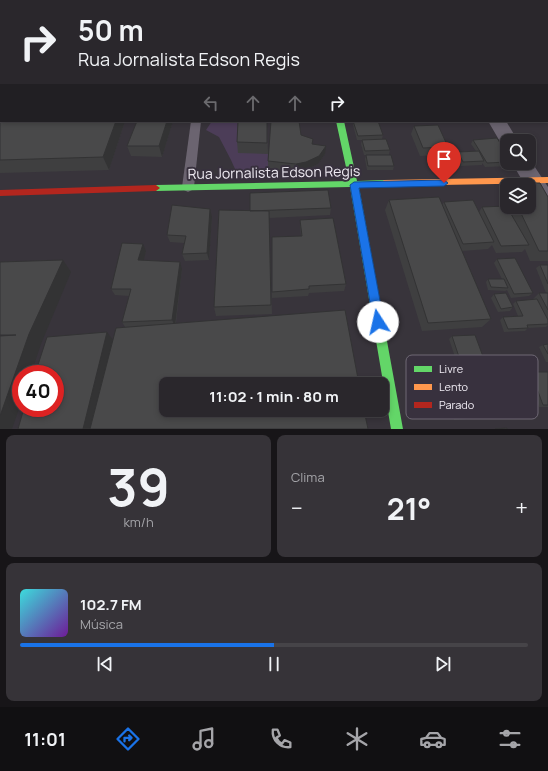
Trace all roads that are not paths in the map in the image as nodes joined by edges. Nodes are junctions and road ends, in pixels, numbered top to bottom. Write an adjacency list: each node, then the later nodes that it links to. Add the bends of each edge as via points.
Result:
1 (196, 122): 8 (lane)
2 (340, 122): 7 (street)
3 (498, 122): 4 (street)
4 (505, 134)
5 (530, 170): 6 (street)
6 (541, 180): 7 (street, Rua Jornalista Edson Regis); 10 (street)
7 (354, 185): 8 (street, Rua Jornalista Edson Regis); 11 (street)
8 (188, 187): 9 (street, Rua Jornalista Edson Regis)
9 (0, 193)
10 (548, 204)
11 (397, 429)

